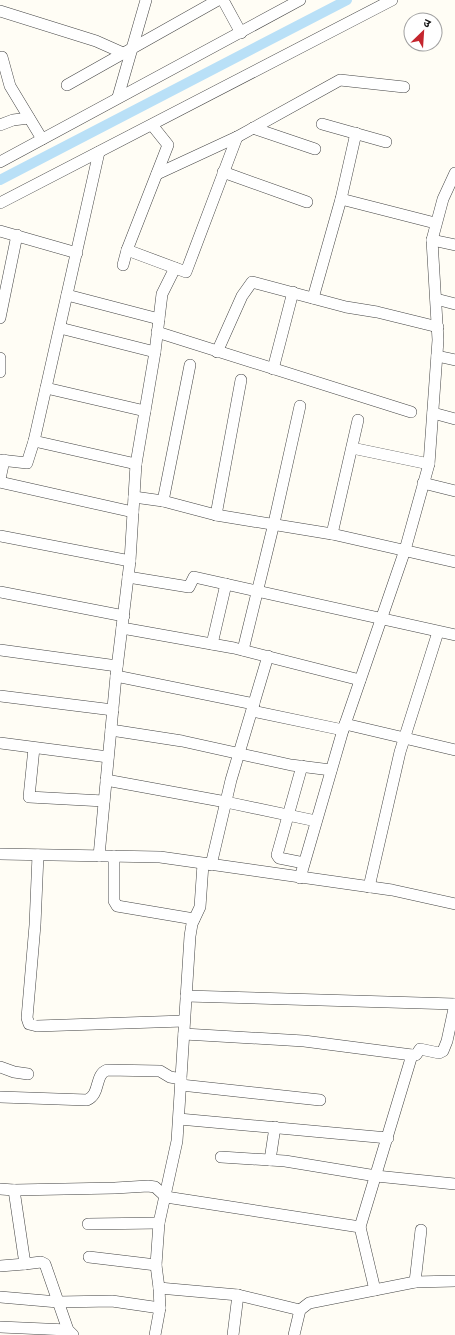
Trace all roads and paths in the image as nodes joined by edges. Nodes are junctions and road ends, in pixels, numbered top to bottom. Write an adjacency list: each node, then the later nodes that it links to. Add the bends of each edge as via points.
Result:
1 (146, 0): 8 (street)
2 (218, 0): 8 (street)
3 (222, 0): 7 (street)
4 (300, 0): 7 (street)
5 (392, 0): 17 (street)
6 (0, 11): 8 (street)
7 (241, 33): 13 (street)
8 (127, 51): 11 (street); 13 (street)
9 (2, 57): 10 (street)
10 (4, 78): 14 (street)
11 (67, 85)
12 (404, 87): 18 (street, via 340,80)
13 (118, 97): 21 (street)
14 (29, 118): 16 (street); 21 (street)
15 (322, 124): 19 (street)
16 (0, 125)
17 (152, 125): 24 (street); 28 (street, via 168,145)
18 (253, 128): 20 (street); 23 (street)
19 (356, 133): 22 (street); 29 (street)
20 (237, 137): 26 (street); 28 (street)
21 (42, 139): 25 (street)
22 (386, 142)
23 (315, 150)
24 (99, 152): 31 (street); 38 (street)
25 (0, 162)
26 (223, 172): 30 (street); 40 (street, via 186,272)
27 (455, 173): 32 (street)
28 (157, 174): 37 (street)
29 (341, 199): 32 (street); 43 (street)
30 (307, 202)
31 (0, 203)
32 (435, 223): 35 (street)
33 (0, 231): 34 (street)
34 (17, 235): 38 (street); 46 (street)
35 (432, 240): 36 (street); 44 (street)
36 (455, 245)
37 (127, 250): 39 (street); 40 (street)
38 (77, 253): 42 (street)
39 (123, 265)
40 (175, 268): 47 (street, via 162,294)
41 (293, 292): 43 (street); 52 (street, via 252,282 242,296); 57 (street)
42 (67, 295): 47 (street); 49 (street)
43 (313, 298): 48 (street)
44 (436, 299): 45 (street); 48 (street)
45 (455, 304)
46 (0, 318)
47 (159, 318): 50 (street)
48 (438, 327): 53 (street)
49 (60, 328): 51 (street); 60 (street)
50 (157, 332): 51 (street); 52 (street)
51 (155, 352): 62 (street)
52 (217, 352): 57 (street)
53 (437, 356): 55 (street); 64 (street)
54 (0, 358): 58 (street)
55 (455, 360)
56 (190, 365): 76 (street)
57 (273, 369): 63 (street)
58 (0, 372)
59 (241, 380): 78 (street)
60 (46, 388): 62 (street); 67 (street)
61 (300, 406): 79 (street)
62 (145, 411): 70 (street)
63 (411, 412)
64 (433, 413): 65 (street); 71 (street)
65 (455, 418)
66 (358, 420): 68 (street)
67 (34, 442): 69 (street, via 27,463); 70 (street)
68 (352, 448): 71 (street); 80 (street)
69 (2, 460): 72 (street)
70 (136, 464): 75 (street)
71 (429, 464): 73 (street)
72 (0, 481): 77 (street)
73 (423, 483): 74 (street); 82 (street)
74 (455, 491)
75 (134, 497): 76 (street); 77 (street)
76 (163, 501): 78 (street)
77 (133, 512): 83 (street)
78 (216, 515): 79 (street)
79 (274, 523): 80 (street); 87 (street)
80 (332, 534): 82 (street)
81 (0, 536): 83 (street)
82 (405, 550): 84 (street); 90 (street)
83 (130, 561): 85 (street)
84 (455, 562)
85 (128, 577): 86 (street, via 189,587 194,577); 89 (street)
86 (226, 584): 87 (street); 94 (street)
87 (256, 591): 90 (street); 96 (street)
88 (0, 592): 89 (street)
89 (124, 616): 91 (street)
90 (381, 620): 92 (street); 99 (street)
91 (122, 628): 94 (street); 98 (street)
92 (438, 632): 93 (street); 105 (street)
93 (455, 635)
94 (212, 644): 96 (street)
95 (0, 650): 98 (street)
96 (243, 650): 97 (street)
97 (268, 656): 99 (street); 101 (street)
98 (117, 671): 101 (street); 102 (street)
99 (360, 680): 103 (street)
100 (0, 696): 102 (street)
101 (253, 707): 103 (street); 109 (street)
102 (112, 710): 104 (street)
103 (344, 727): 105 (street); 112 (street)
104 (111, 730): 109 (street); 110 (street)
105 (404, 740): 108 (street); 125 (street)
106 (0, 743): 107 (street)
107 (34, 748): 110 (street); 114 (street, via 29,797)
108 (455, 750)
109 (239, 753): 111 (street); 115 (street)
110 (108, 757): 113 (street)
111 (302, 766): 112 (street); 116 (street)
112 (331, 770): 117 (street)
113 (106, 780): 114 (street); 115 (street)
114 (104, 801): 120 (street)
115 (226, 802): 116 (street); 123 (street)
116 (288, 815): 117 (street); 122 (street, via 278,856)
117 (316, 821): 122 (street)
118 (0, 854): 119 (street)
119 (38, 855): 120 (street); 130 (street, via 27,1018 29,1024 37,1026)
120 (99, 856): 121 (street)
121 (114, 856): 123 (street, via 160,857); 127 (street, via 114,901 117,906)
122 (304, 862): 124 (street)
123 (207, 864): 124 (street); 127 (street, via 200,907)
124 (300, 878): 125 (street)
125 (369, 887): 126 (street)
126 (455, 904)
127 (194, 919): 128 (street, via 190,936)
128 (186, 996): 129 (street); 130 (street)
129 (455, 1004): 132 (street, via 448,1041 443,1052 420,1049 416,1055)
130 (184, 1021): 131 (street)
131 (184, 1034): 132 (street, via 304,1041); 135 (street)
132 (412, 1055): 140 (street)
133 (0, 1067): 134 (street)
134 (28, 1074)
135 (181, 1082): 136 (street, via 160,1071 107,1070 101,1075 96,1093 87,1100); 137 (street); 138 (street)
136 (0, 1097)
137 (320, 1100)
138 (179, 1119): 139 (street); 147 (street)
139 (275, 1127): 140 (street); 142 (street)
140 (388, 1138): 143 (street)
141 (221, 1158): 142 (street)
142 (270, 1160): 143 (street)
143 (376, 1176): 144 (street); 150 (street)
144 (455, 1184)
145 (0, 1189): 146 (street)
146 (14, 1190): 147 (street, via 148,1186); 153 (street)
147 (166, 1196): 148 (street); 150 (street)
148 (159, 1223): 149 (street); 154 (street)
149 (88, 1224)
150 (360, 1227): 159 (street)
151 (421, 1230): 157 (street)
152 (89, 1257): 154 (street)
153 (25, 1264): 155 (street); 162 (street, via 45,1264)
154 (156, 1265): 158 (street)
155 (0, 1266)
156 (455, 1281): 157 (street)
157 (414, 1282): 159 (street)
158 (159, 1288): 160 (street); 163 (street)
159 (375, 1290): 164 (street, via 309,1303)
160 (238, 1295): 164 (street); 168 (street)
161 (0, 1297): 162 (street)
162 (58, 1302): 163 (street, via 117,1301); 166 (street)
163 (160, 1308): 167 (street)
164 (300, 1310): 169 (street)
165 (0, 1327): 166 (street)
166 (70, 1333)
167 (155, 1335)
168 (233, 1335)
169 (294, 1335)

